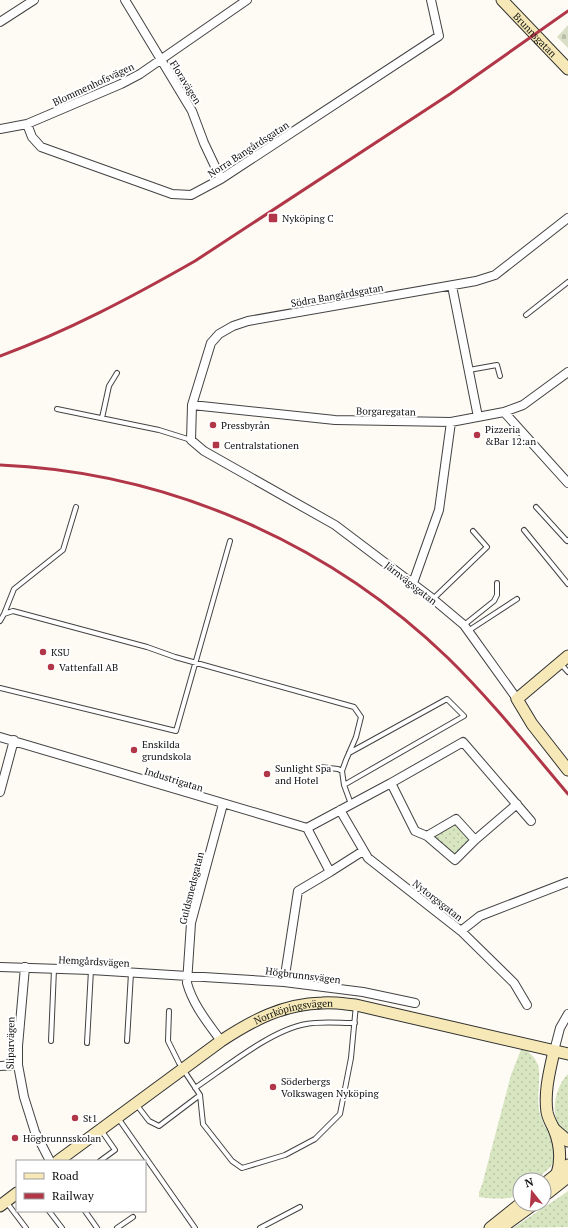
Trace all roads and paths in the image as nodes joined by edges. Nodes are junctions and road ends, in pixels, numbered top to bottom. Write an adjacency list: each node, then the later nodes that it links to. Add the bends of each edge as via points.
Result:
1 (34, 0): 7 (street)
2 (125, 0): 8 (street, Floravägen)
3 (247, 0): 8 (street, Blommenhofsvägen)
4 (431, 0): 13 (street, Norra Bangårdsgatan, via 439,36)
5 (502, 0): 10 (main road, Brunnsgatan)
6 (511, 0): 9 (main road, Brunnsgatan)
7 (0, 22)
8 (160, 60): 11 (street, Blommenhofsvägen, via 121,84); 13 (street, Floravägen, via 192,111)
9 (568, 61)
10 (568, 69)
11 (27, 124): 12 (street, Blommenhofsvägen); 13 (street, Norra Bangårdsgatan, via 40,148 172,194 191,195)
12 (0, 129)
13 (221, 179)
14 (568, 218): 16 (street, Södra Bangårdsgatan, via 495,275)
15 (568, 282): 17 (lane)
16 (452, 286): 18 (street); 22 (street, Södra Bangårdsgatan, via 248,321 233,326 210,343)
17 (526, 315)
18 (469, 370): 21 (lane, via 497,365); 25 (street)
19 (117, 372): 26 (lane, via 109,386)
20 (568, 372): 24 (street, Borgaregatan, via 523,405)
21 (500, 376)
22 (192, 405): 27 (street, Borgaregatan, via 335,420); 28 (street, Södra Bangårdsgatan)
23 (57, 409): 26 (lane)
24 (504, 412): 25 (street, Borgaregatan); 29 (street)
25 (478, 417): 27 (street, Borgaregatan)
26 (102, 418): 28 (lane, via 159,430)
27 (451, 422): 36 (street, via 439,510)
28 (191, 440): 36 (street, Järnvägsgatan, via 204,451 335,525)
29 (568, 483)
30 (76, 507): 41 (lane, via 63,550 14,589)
31 (536, 507): 34 (lane)
32 (524, 530): 38 (lane)
33 (473, 531): 39 (lane, via 487,547)
34 (568, 540)
35 (230, 541): 45 (lane)
36 (413, 583): 39 (street, Järnvägsgatan)
37 (497, 583): 43 (lane, via 494,601)
38 (568, 584)
39 (433, 599): 43 (street, Järnvägsgatan)
40 (517, 599): 43 (lane)
41 (4, 614): 42 (lane); 45 (lane, via 13,611)
42 (0, 621)
43 (466, 628): 48 (street, Järnvägsgatan)
44 (564, 660): 46 (lane); 48 (main road)
45 (196, 662): 47 (lane, via 176,731); 51 (lane, via 354,707 361,718)
46 (568, 672)
47 (0, 688)
48 (517, 699): 53 (main road, Järnvägsgatan, via 532,724)
49 (0, 736): 50 (street, Industrigatan)
50 (14, 740): 57 (street); 58 (street, Industrigatan)
51 (349, 753): 54 (lane); 56 (lane, via 447,699 464,716)
52 (320, 767): 54 (lane)
53 (568, 770)
54 (342, 771): 56 (lane)
55 (391, 783): 59 (street); 60 (street, via 463,742); 64 (street, via 415,831)
56 (344, 784): 59 (lane)
57 (0, 792)
58 (223, 804): 63 (street, Industrigatan); 75 (street, Guldsmedsgatan, via 191,924)
59 (351, 804): 61 (street)
60 (517, 804): 62 (street); 65 (street)
61 (340, 810): 63 (street); 66 (street, Nytorgsgatan)
62 (531, 821)
63 (307, 828): 67 (street)
64 (427, 836): 65 (street, via 456,819); 65 (street, via 455,860)
65 (475, 840)
66 (363, 851): 67 (street); 69 (street, Nytorgsgatan, via 368,858)
67 (330, 872): 76 (street, via 298,892)
68 (568, 882): 69 (street, via 480,916)
69 (461, 931): 79 (street, Nytorgsgatan, via 514,983)
70 (0, 967): 71 (street, Hemgårdsvägen)
71 (25, 967): 72 (street, Hemgårdsvägen); 89 (street, Sliparvägen)
72 (54, 968): 73 (street, Hemgårdsvägen); 83 (lane)
73 (91, 970): 74 (street, Hemgårdsvägen); 86 (lane)
74 (131, 973): 75 (street, Hemgårdsvägen); 84 (lane)
75 (188, 976): 76 (street, Högbrunnsvägen); 85 (street, Guldsmedsgatan, via 187,983 193,998 204,1018)
76 (284, 982): 77 (street, Högbrunnsvägen, via 363,992)
77 (415, 1003)
78 (356, 1005): 82 (lane); 85 (main road, Norrköpingsvägen, via 322,1003 277,1011 246,1025); 87 (main road, Norrköpingsvägen)
79 (527, 1005)
80 (169, 1011): 91 (lane, via 168,1041)
81 (568, 1015): 87 (street, via 560,1028)
82 (355, 1023): 92 (lane, via 324,1022 287,1029 253,1048); 93 (lane, via 340,1114 315,1139 285,1155 242,1168 232,1161 203,1124)
83 (51, 1041)
84 (127, 1041)
85 (222, 1041): 91 (main road, Norrköpingsvägen)
86 (87, 1043)
87 (554, 1050): 88 (main road, Norrköpingsvägen); 96 (main road, via 546,1098 547,1113)
88 (568, 1054)
89 (18, 1065): 90 (street); 99 (street, Sliparvägen, via 33,1125)
90 (0, 1066)
91 (183, 1070): 92 (lane); 94 (main road, Norrköpingsvägen)
92 (195, 1088): 93 (lane)
93 (200, 1095): 94 (lane, via 160,1126 149,1121)
94 (136, 1104): 95 (main road, Norrköpingsvägen)
95 (117, 1118): 97 (main road, Norrköpingsvägen); 118 (lane)
96 (554, 1129): 98 (main road); 103 (main road, via 561,1155)
97 (101, 1130): 100 (main road, Norrköpingsvägen); 101 (lane, via 115,1150)
98 (568, 1141)
99 (50, 1160)
100 (59, 1160)
101 (101, 1160)
102 (568, 1165): 103 (main road)
103 (563, 1179): 104 (main road); 105 (main road)
104 (552, 1182)
105 (552, 1189)
106 (16, 1194): 107 (main road)
107 (3, 1204): 114 (lane)
108 (300, 1207): 119 (lane)
109 (512, 1210): 120 (main road)
110 (50, 1212): 115 (lane)
111 (86, 1212): 116 (lane)
112 (523, 1212): 121 (main road)
113 (133, 1217): 117 (lane)
114 (26, 1228)
115 (62, 1228)
116 (97, 1228)
117 (117, 1228)
118 (195, 1228)
119 (260, 1228)
120 (490, 1228)
121 (501, 1228)

